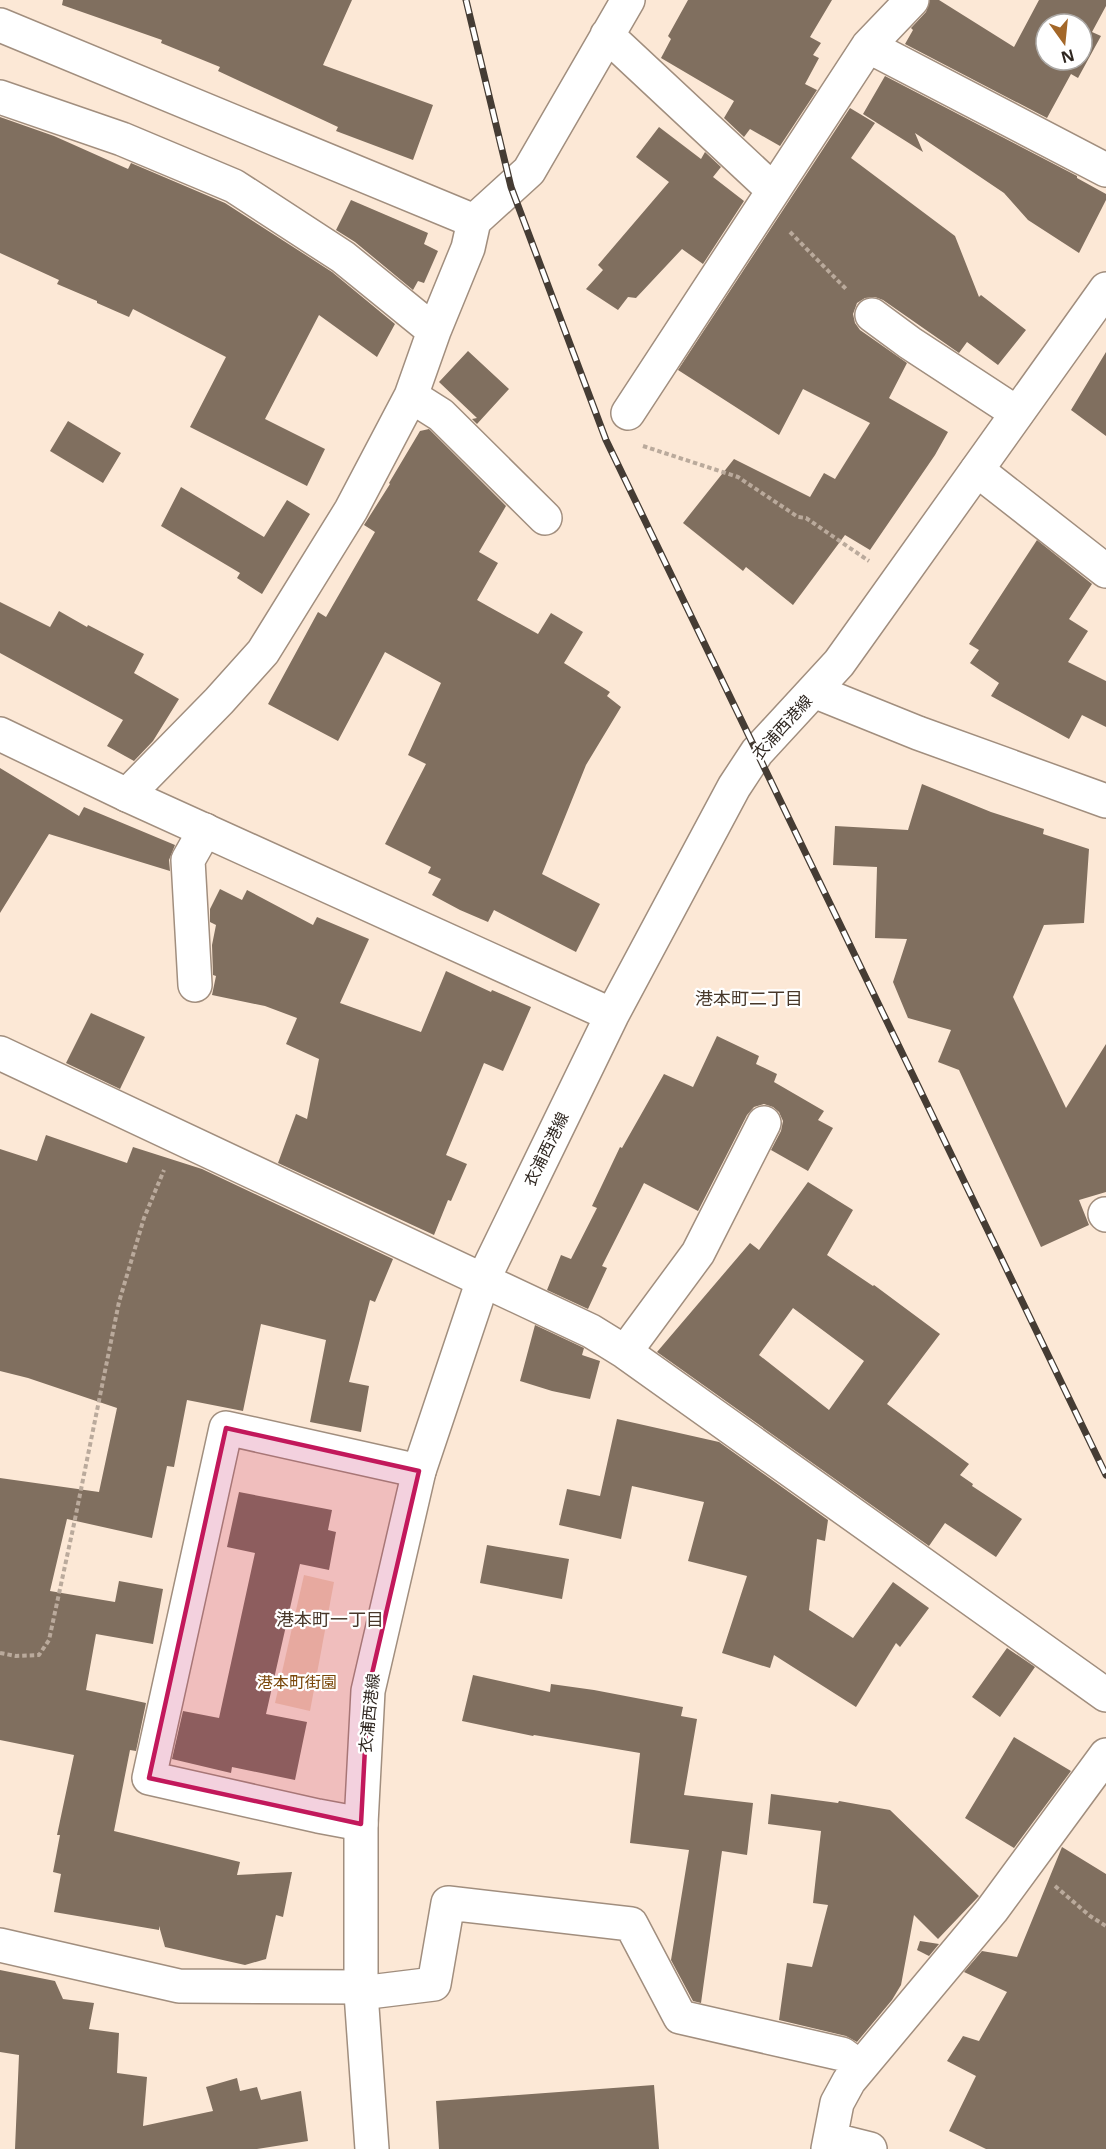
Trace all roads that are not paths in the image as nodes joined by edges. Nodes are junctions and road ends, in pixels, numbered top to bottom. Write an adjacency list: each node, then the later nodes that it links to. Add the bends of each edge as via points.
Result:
1 (628, 0): 4 (street)
2 (912, 0): 5 (street)
3 (0, 25): 9 (street)
4 (607, 35): 8 (street); 9 (street, via 529,171)
5 (868, 46): 7 (street); 8 (street)
6 (0, 97): 12 (street, via 122,139 234,186 343,257)
7 (1106, 170)
8 (768, 198): 14 (street)
9 (474, 221): 12 (street, via 468,248)
10 (1105, 293): 15 (street, 衣浦西港線)
11 (872, 315): 15 (street)
12 (434, 331): 13 (street)
13 (411, 396): 17 (street, via 441,415); 21 (street, via 351,510 262,651)
14 (628, 413)
15 (1017, 413): 16 (street, 衣浦西港線)
16 (977, 470): 18 (street); 19 (street, 衣浦西港線, via 839,663)
17 (545, 518)
18 (1106, 571)
19 (814, 691): 22 (street); 25 (street, 衣浦西港線, via 757,752 734,787)
20 (0, 734): 21 (street)
21 (127, 795): 23 (street)
22 (1106, 801)
23 (205, 830): 24 (street, via 188,860); 25 (street)
24 (195, 985)
25 (612, 1015): 28 (street, 衣浦西港線)
26 (0, 1053): 28 (street)
27 (764, 1123): 29 (street, via 698,1253)
28 (483, 1280): 29 (street, via 591,1331); 30 (street, 衣浦西港線)
29 (625, 1352): 31 (street)
30 (419, 1471): 33 (street, 衣浦西港線, via 368,1690); 33 (street, via 226,1428 149,1778)
31 (1106, 1695)
32 (1106, 1755): 36 (street, via 992,1910)
33 (361, 1824): 35 (street, 衣浦西港線)
34 (0, 1945): 35 (street, via 179,1986)
35 (361, 1990): 36 (street, via 434,1984 448,1903 631,1924 680,2017 842,2054); 38 (street, 衣浦西港線)
36 (860, 2067): 37 (street, via 837,2103)
37 (829, 2144): 39 (street)
38 (372, 2149)
39 (870, 2149)

